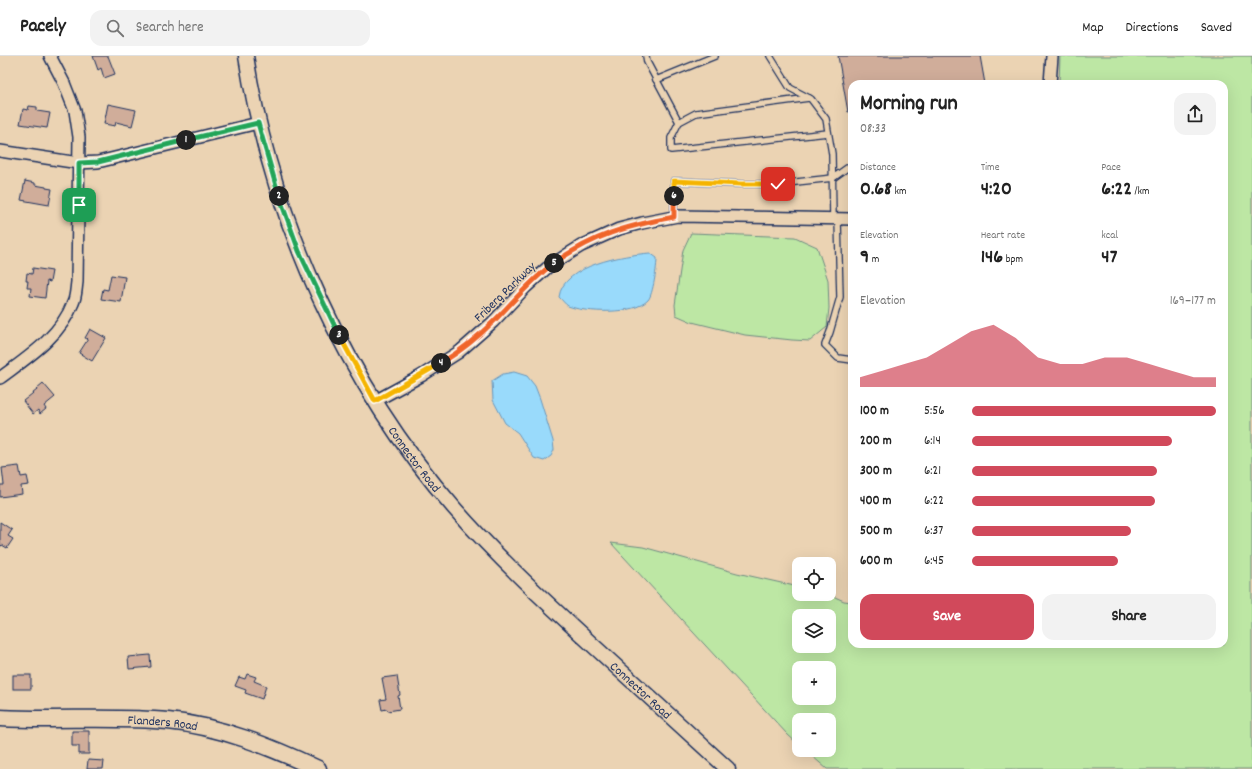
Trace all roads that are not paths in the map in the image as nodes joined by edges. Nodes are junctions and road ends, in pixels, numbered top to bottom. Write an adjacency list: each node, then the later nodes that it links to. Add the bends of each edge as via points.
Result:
1 (50, 56): 14 (street, via 75,111)
2 (246, 56): 11 (street, Connector Road)
3 (646, 56): 7 (lane)
4 (715, 56): 7 (lane)
5 (770, 56): 9 (lane, via 790,88)
6 (1052, 56): 8 (street)
7 (656, 80): 10 (lane)
8 (1050, 80)
9 (809, 98): 10 (lane, via 696,113); 12 (lane, via 826,119)
10 (679, 122): 12 (lane, via 671,138 671,150)
11 (258, 123): 14 (street, via 98,162); 22 (street, Connector Road, via 276,188 299,251 326,311)
12 (828, 133): 16 (lane)
13 (0, 151): 14 (street)
14 (79, 163): 21 (street, via 78,275 74,302 53,336)
15 (848, 168): 16 (lane)
16 (833, 178): 17 (lane, via 778,184 674,181); 18 (lane)
17 (674, 217): 18 (street, Friberg Parkway); 22 (street, Friberg Parkway, via 619,229 581,246 547,268 459,352)
18 (836, 219): 19 (street, Friberg Parkway); 20 (lane, via 840,297 825,345 838,358)
19 (848, 219)
20 (848, 359)
21 (0, 378)
22 (375, 401): 25 (street, Connector Road, via 432,481 479,535 567,621)
23 (0, 718): 24 (main road, Flanders Road, via 169,721 235,736)
24 (318, 769)
25 (728, 769)

